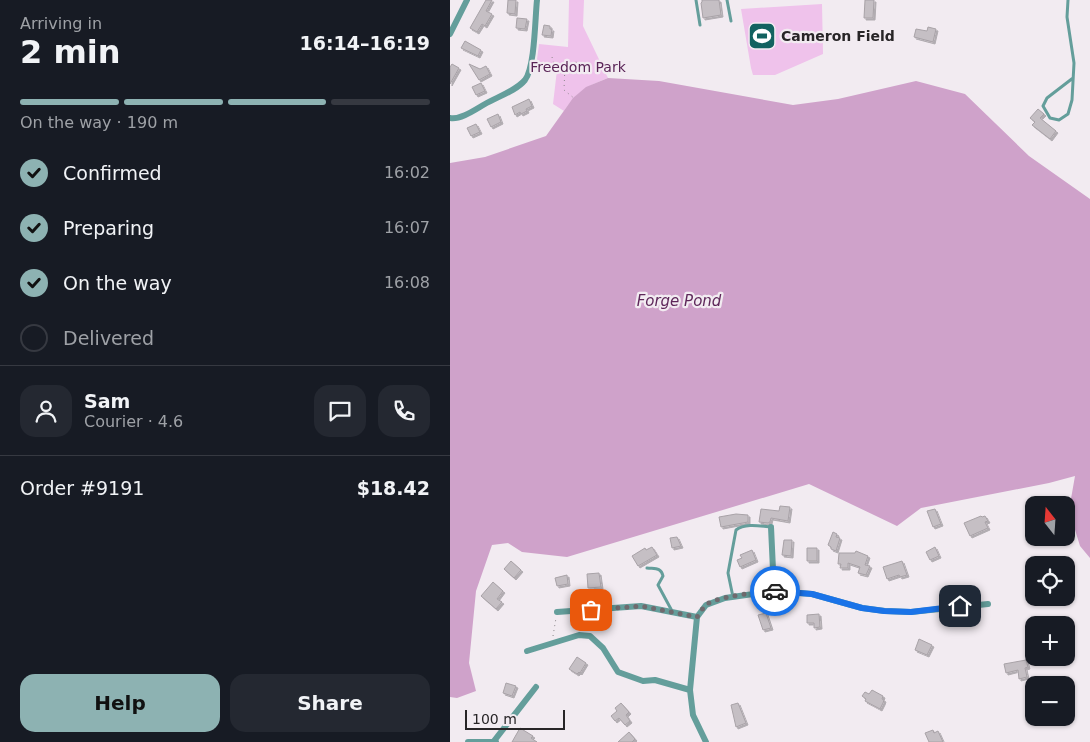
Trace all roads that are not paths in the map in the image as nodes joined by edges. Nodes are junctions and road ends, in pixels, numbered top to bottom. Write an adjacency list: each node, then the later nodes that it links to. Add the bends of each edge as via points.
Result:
1 (467, 0): 8 (street)
2 (537, 0): 10 (street, via 532,58 524,82 458,118)
3 (696, 0): 7 (lane)
4 (727, 0): 6 (lane)
5 (1068, 0): 9 (lane)
6 (731, 21)
7 (700, 25)
8 (450, 34)
9 (1073, 78): 9 (lane, via 1068,114 1059,120 1050,118 1043,106 1047,98)
10 (450, 118)
11 (771, 527): 13 (street); 14 (lane, via 747,526 736,530 728,573)
12 (647, 568): 17 (lane, via 662,571 658,584)
13 (774, 591): 14 (street); 15 (street, via 812,594 884,611 911,612)
14 (733, 597): 18 (street, via 706,605)
15 (988, 604)
16 (557, 612): 17 (street, via 641,606)
17 (673, 612): 18 (street)
18 (697, 617): 21 (street)
19 (527, 651): 21 (street, via 579,635 590,636 603,648 618,672)
20 (536, 687): 22 (street)
21 (690, 690): 24 (street, via 693,715)
22 (495, 741): 23 (street)
23 (468, 742)
24 (706, 742)

